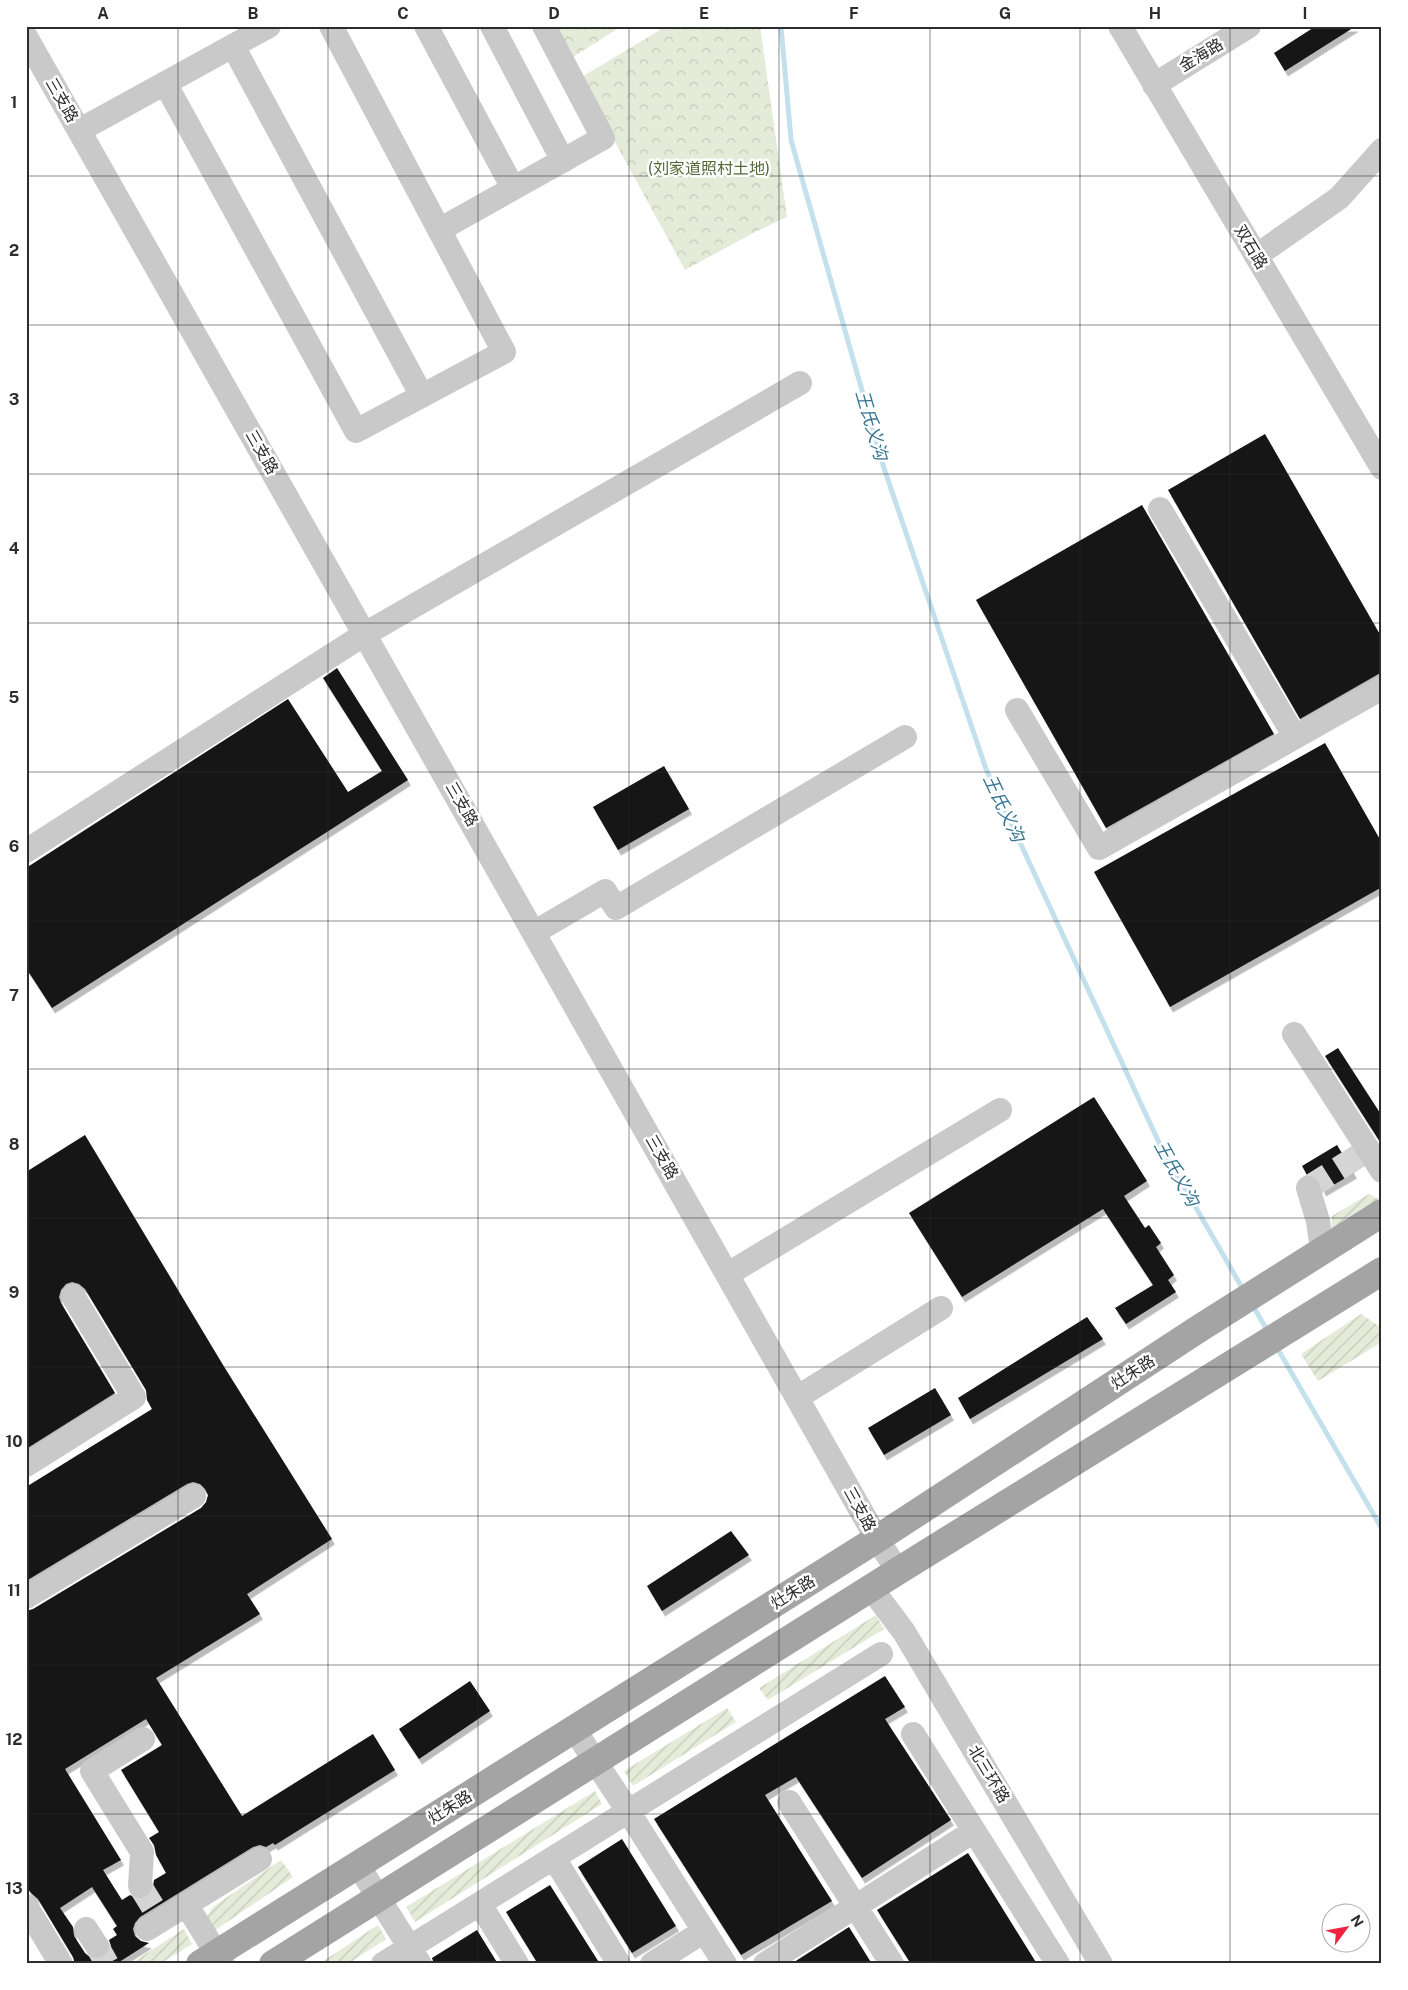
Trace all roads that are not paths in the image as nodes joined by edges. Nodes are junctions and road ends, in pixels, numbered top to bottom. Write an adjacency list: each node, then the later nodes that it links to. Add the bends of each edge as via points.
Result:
1 (269, 26): 9 (street)
2 (331, 26): 16 (street)
3 (426, 26): 15 (street)
4 (492, 26): 14 (street)
5 (544, 26): 14 (street, via 603,138)
6 (1120, 26): 11 (street, 双石路)
7 (1249, 26): 11 (street, 金海路)
8 (26, 37): 12 (street, 三支路)
9 (233, 46): 10 (street); 19 (street)
10 (165, 84): 12 (street); 19 (street, via 356,431)
11 (1154, 85): 17 (street, 双石路)
12 (80, 130): 23 (street, 三支路)
13 (1382, 150): 17 (street, via 1339,198)
14 (563, 161): 15 (street)
15 (513, 188): 16 (street)
16 (439, 230): 19 (street, via 504,352)
17 (1256, 256): 20 (street, 双石路)
18 (800, 383): 23 (street)
19 (422, 396)
20 (1374, 434): 21 (street, 双石路)
21 (1382, 468)
22 (1160, 509): 27 (street)
23 (366, 634): 28 (street); 29 (street, 三支路)
24 (1382, 688): 27 (street)
25 (1017, 710): 27 (street, via 1099,848)
26 (905, 737): 29 (street, via 616,908 605,891)
27 (1295, 737)
28 (26, 851)
29 (535, 932): 37 (street, 三支路)
30 (1294, 1034): 32 (street)
31 (1000, 1110): 37 (street)
32 (1382, 1171)
33 (1308, 1188): 35 (street)
34 (1382, 1213): 35 (main road, 灶朱路)
35 (1322, 1250): 43 (main road, 灶朱路)
36 (1382, 1271): 44 (main road)
37 (728, 1274): 40 (street, 三支路)
38 (73, 1296): 41 (street, via 134,1397)
39 (941, 1308): 40 (street)
40 (798, 1397): 43 (street, 三支路)
41 (26, 1464)
42 (194, 1496): 46 (street)
43 (877, 1539): 44 (street, 三支路); 48 (main road, 灶朱路)
44 (898, 1571): 45 (main road)
45 (871, 1588): 51 (main road); 78 (street, 北三环路, via 904,1632)
46 (26, 1597)
47 (881, 1654): 53 (street)
48 (574, 1729): 51 (street); 57 (main road, 灶朱路)
49 (912, 1734): 54 (street)
50 (143, 1740): 58 (street, via 92,1771 142,1852)
51 (594, 1762): 53 (street); 59 (main road)
52 (789, 1802): 63 (street)
53 (628, 1811): 56 (street); 65 (street)
54 (974, 1830): 63 (street); 77 (street)
55 (260, 1858): 60 (street)
56 (554, 1858): 61 (street); 72 (street)
57 (358, 1864): 59 (street); 67 (main road, 灶朱路)
58 (140, 1886)
59 (378, 1898): 66 (street); 69 (main road)
60 (186, 1904): 64 (street); 67 (street)
61 (480, 1904): 66 (street); 71 (street)
62 (26, 1906): 68 (street)
63 (855, 1906): 75 (street); 76 (street)
64 (147, 1929)
65 (704, 1931): 73 (street); 74 (street)
66 (415, 1956): 70 (street)
67 (213, 1960)
68 (61, 1964)
69 (273, 1964)
70 (383, 1964)
71 (516, 1964)
72 (619, 1964)
73 (652, 1964)
74 (725, 1964)
75 (765, 1964)
76 (892, 1964)
77 (1058, 1964)
78 (1101, 1964)

